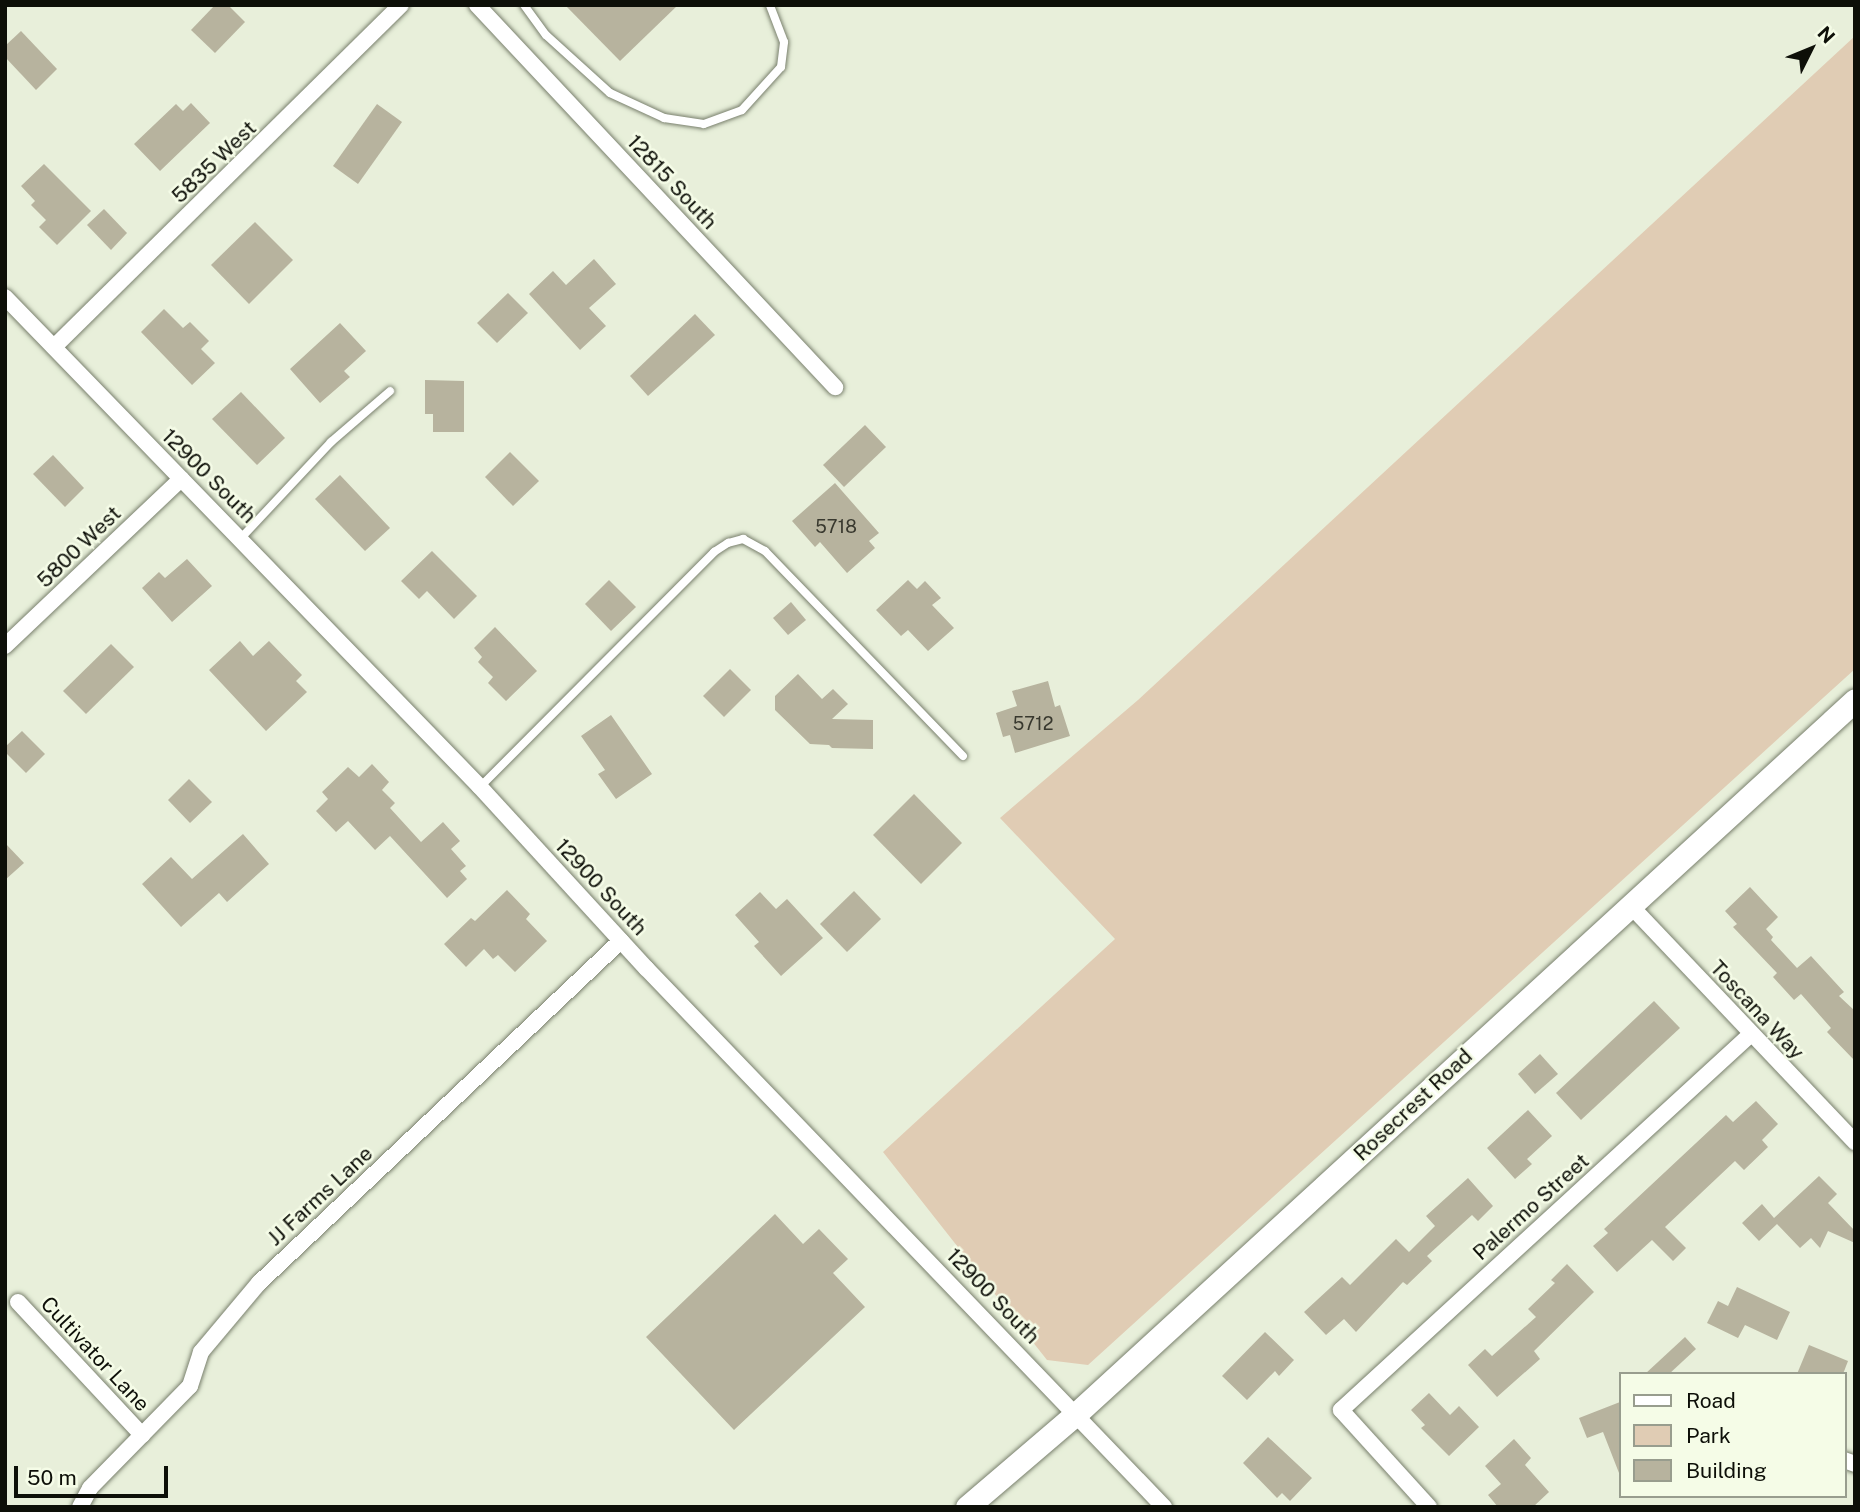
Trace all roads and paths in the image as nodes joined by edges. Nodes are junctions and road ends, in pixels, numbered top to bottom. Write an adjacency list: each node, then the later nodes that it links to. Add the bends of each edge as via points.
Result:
1 (401, 5): 6 (street, 5835 West)
2 (477, 5): 7 (street, 12815 South)
3 (524, 5): 4 (lane, via 546,35 610,93 664,118 704,124 742,110 781,66 784,42)
4 (770, 5)
5 (5, 297): 6 (street, 12900 South)
6 (54, 347): 9 (street, 12900 South)
7 (835, 387)
8 (390, 391): 10 (lane, via 331,443)
9 (181, 479): 10 (street, 12900 South); 11 (street, 5800 West)
10 (241, 538): 14 (street, 12900 South)
11 (5, 646)
12 (1855, 700): 15 (main road, Rosecrest Road)
13 (963, 756): 14 (lane, via 765,551 743,539 714,552)
14 (480, 788): 16 (street, 12900 South)
15 (1630, 905): 17 (street, Toscana Way); 20 (main road, Rosecrest Road)
16 (621, 941): 20 (street, 12900 South); 21 (street, JJ Farms Lane, via 259,1283 201,1352 190,1386)
17 (1750, 1035): 18 (street, Toscana Way); 25 (street, Palermo Street, via 1341,1410)
18 (1855, 1143)
19 (18, 1302): 21 (street, Cultivator Lane)
20 (1077, 1413): 23 (main road, Rosecrest Road); 24 (street, 12900 South)
21 (142, 1435): 22 (street, JJ Farms Lane, via 90,1488)
22 (80, 1507)
23 (967, 1507)
24 (1164, 1507)
25 (1429, 1507)

